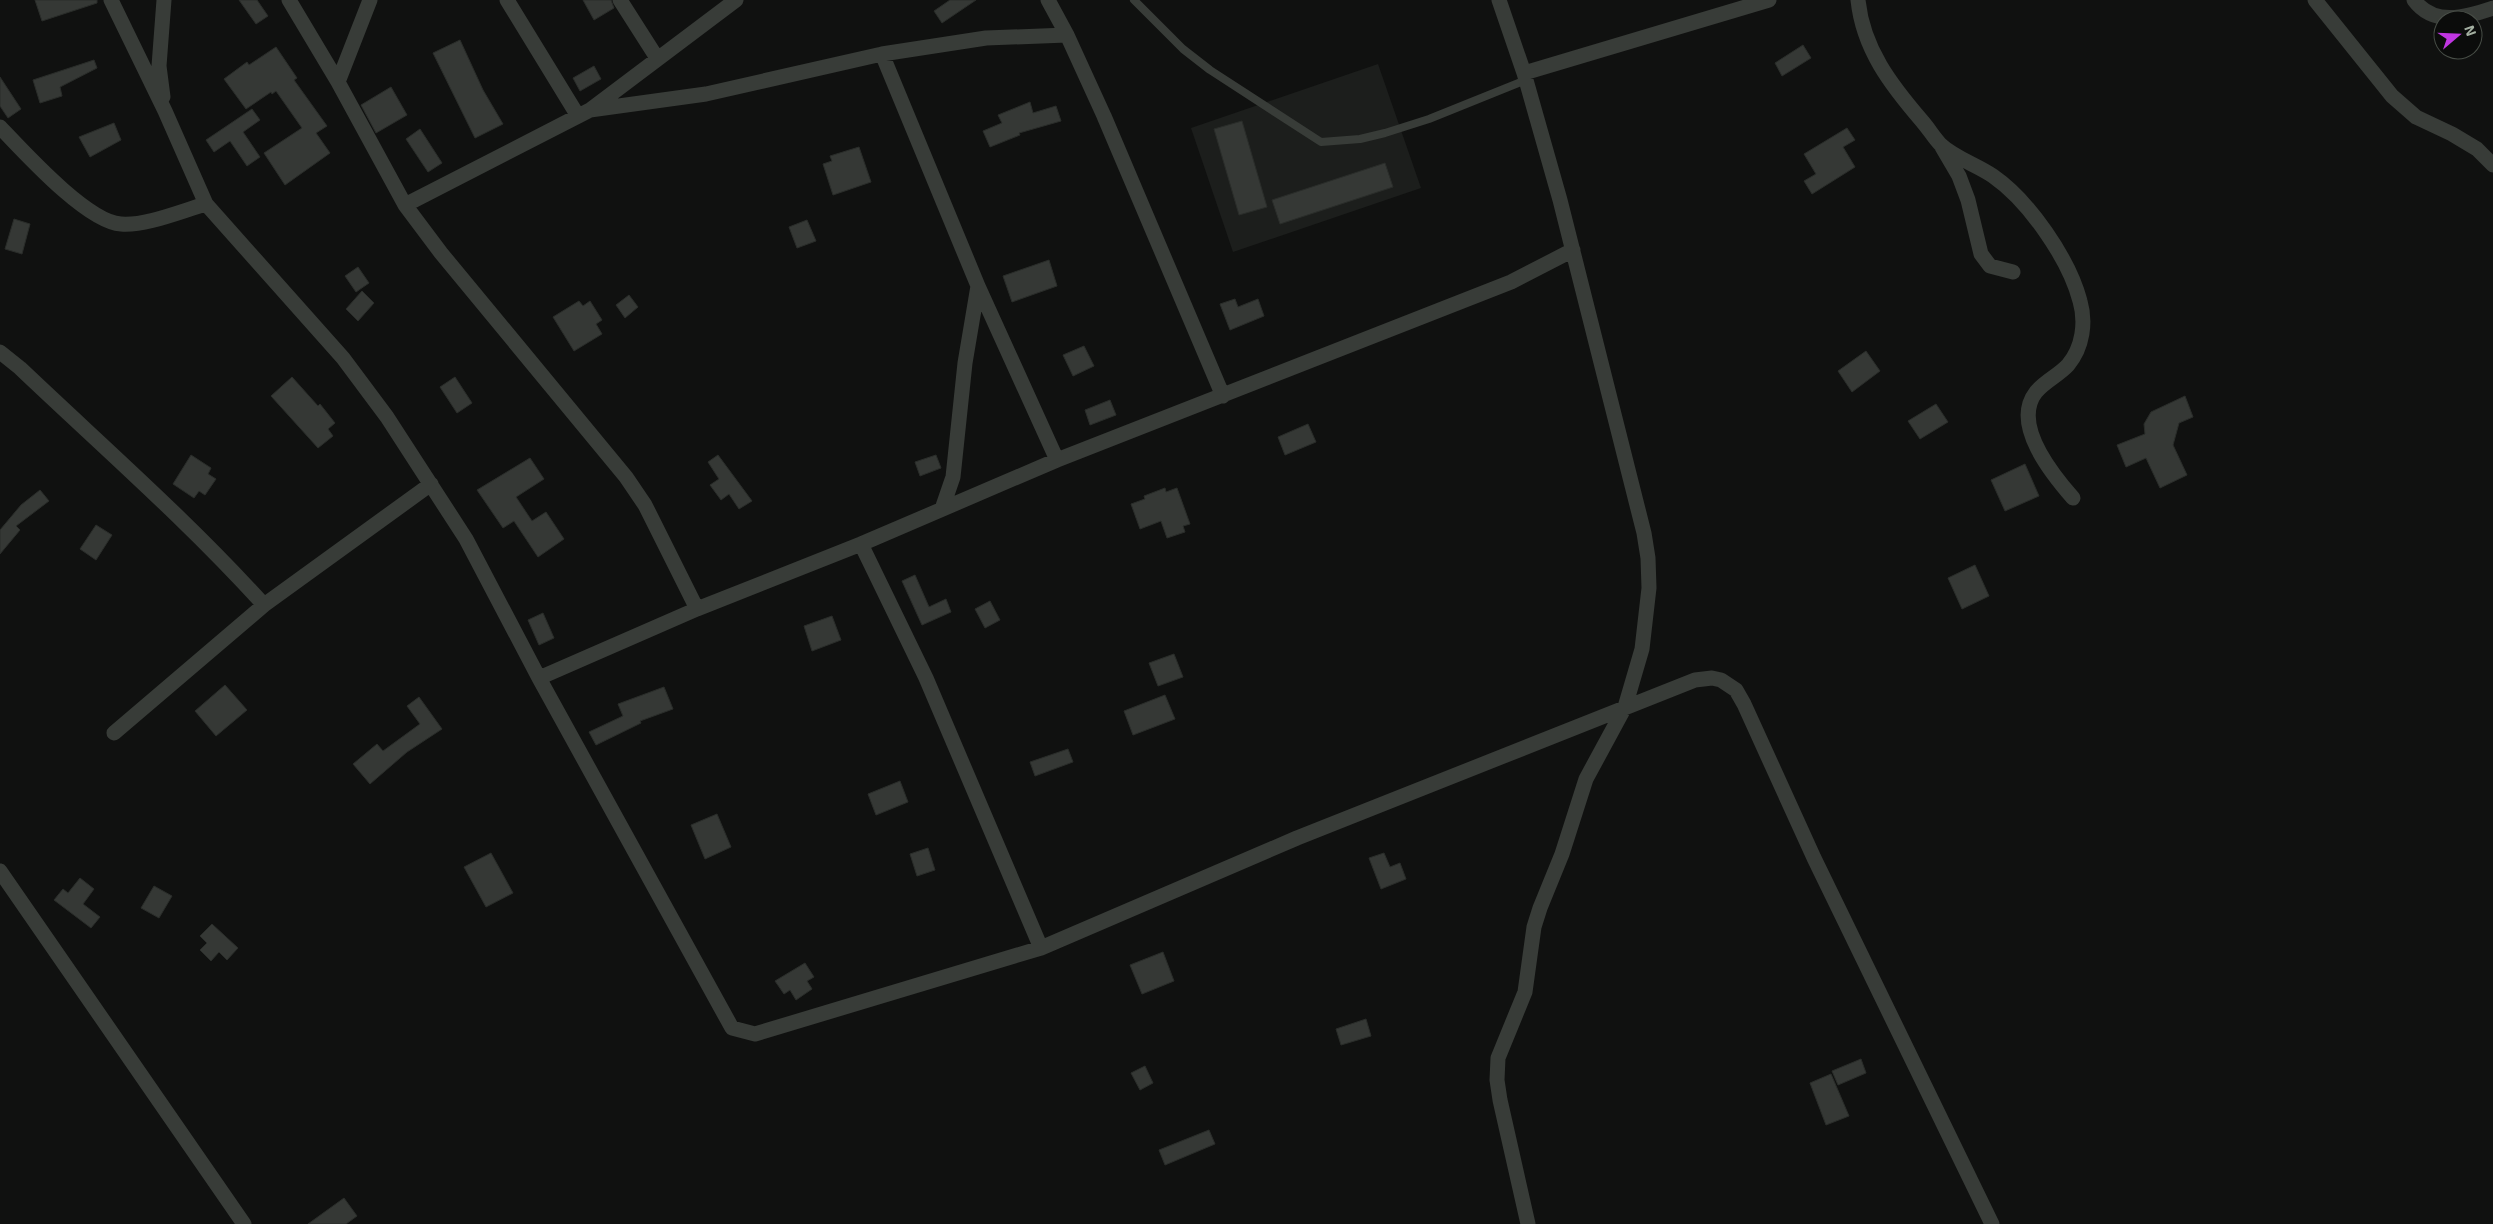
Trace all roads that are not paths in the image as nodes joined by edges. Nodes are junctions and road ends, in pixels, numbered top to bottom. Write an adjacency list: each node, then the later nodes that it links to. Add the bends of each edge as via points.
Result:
1 (111, 0): 21 (street)
2 (164, 0): 21 (street, via 159,66)
3 (290, 0): 20 (street)
4 (370, 0): 20 (street)
5 (507, 0): 22 (street)
6 (620, 0): 18 (street)
7 (736, 0): 18 (street)
8 (1048, 0): 16 (street)
9 (1134, 0): 19 (lane, via 1183,49 1210,70 1321,142 1360,139 1429,119)
10 (1499, 0): 19 (street)
11 (1769, 0): 19 (street)
12 (1858, 0): 24 (street, via 1864,32 1875,60 1900,96)
13 (2315, 0): 25 (street, via 2392,96 2416,117 2477,149)
14 (2414, 0): 15 (street, via 2437,16 2462,18)
15 (2493, 8)
16 (1067, 35): 17 (street, via 986,38); 32 (street)
17 (882, 54): 22 (street, via 706,94); 30 (street)
18 (657, 58): 22 (street)
19 (1525, 77): 28 (street)
20 (338, 82): 27 (street)
21 (165, 111): 26 (street)
22 (584, 113): 27 (street)
23 (0, 127): 26 (street, via 34,163 93,215 112,223 140,223)
24 (1942, 145): 29 (street, via 1968,200 1981,254 1990,266); 35 (street, via 1996,178 2017,199 2056,248 2078,292 2085,318 2083,332 2068,364 2036,392 2028,416 2040,456)
25 (2493, 165)
26 (206, 204): 34 (street, via 343,358)
27 (405, 205): 39 (street, via 626,476 645,505)
28 (1573, 250): 32 (street, via 1511,282); 41 (street, via 1648,558 1649,588 1642,649)
29 (2013, 272)
30 (978, 286): 33 (street); 36 (street, via 965,363 953,477)
31 (0, 352): 38 (street, via 164,504)
32 (1223, 396): 33 (street)
33 (1057, 460): 36 (street)
34 (431, 484): 38 (street); 40 (street, via 486,574)
35 (2073, 498)
36 (942, 509): 37 (street)
37 (861, 544): 39 (street); 44 (street, via 926,678)
38 (264, 606): 42 (street)
39 (697, 609): 40 (street)
40 (539, 678): 44 (street, via 732,1028 756,1034)
41 (1625, 707): 44 (street, via 1297,838); 46 (street, via 1586,779 1534,927 1525,992 1498,1058 1500,1100); 47 (street, via 1695,680 1721,680 1736,690)
42 (114, 733)
43 (0, 871): 45 (street)
44 (1041, 948)
45 (244, 1224)
46 (1528, 1224)
47 (1992, 1224)

